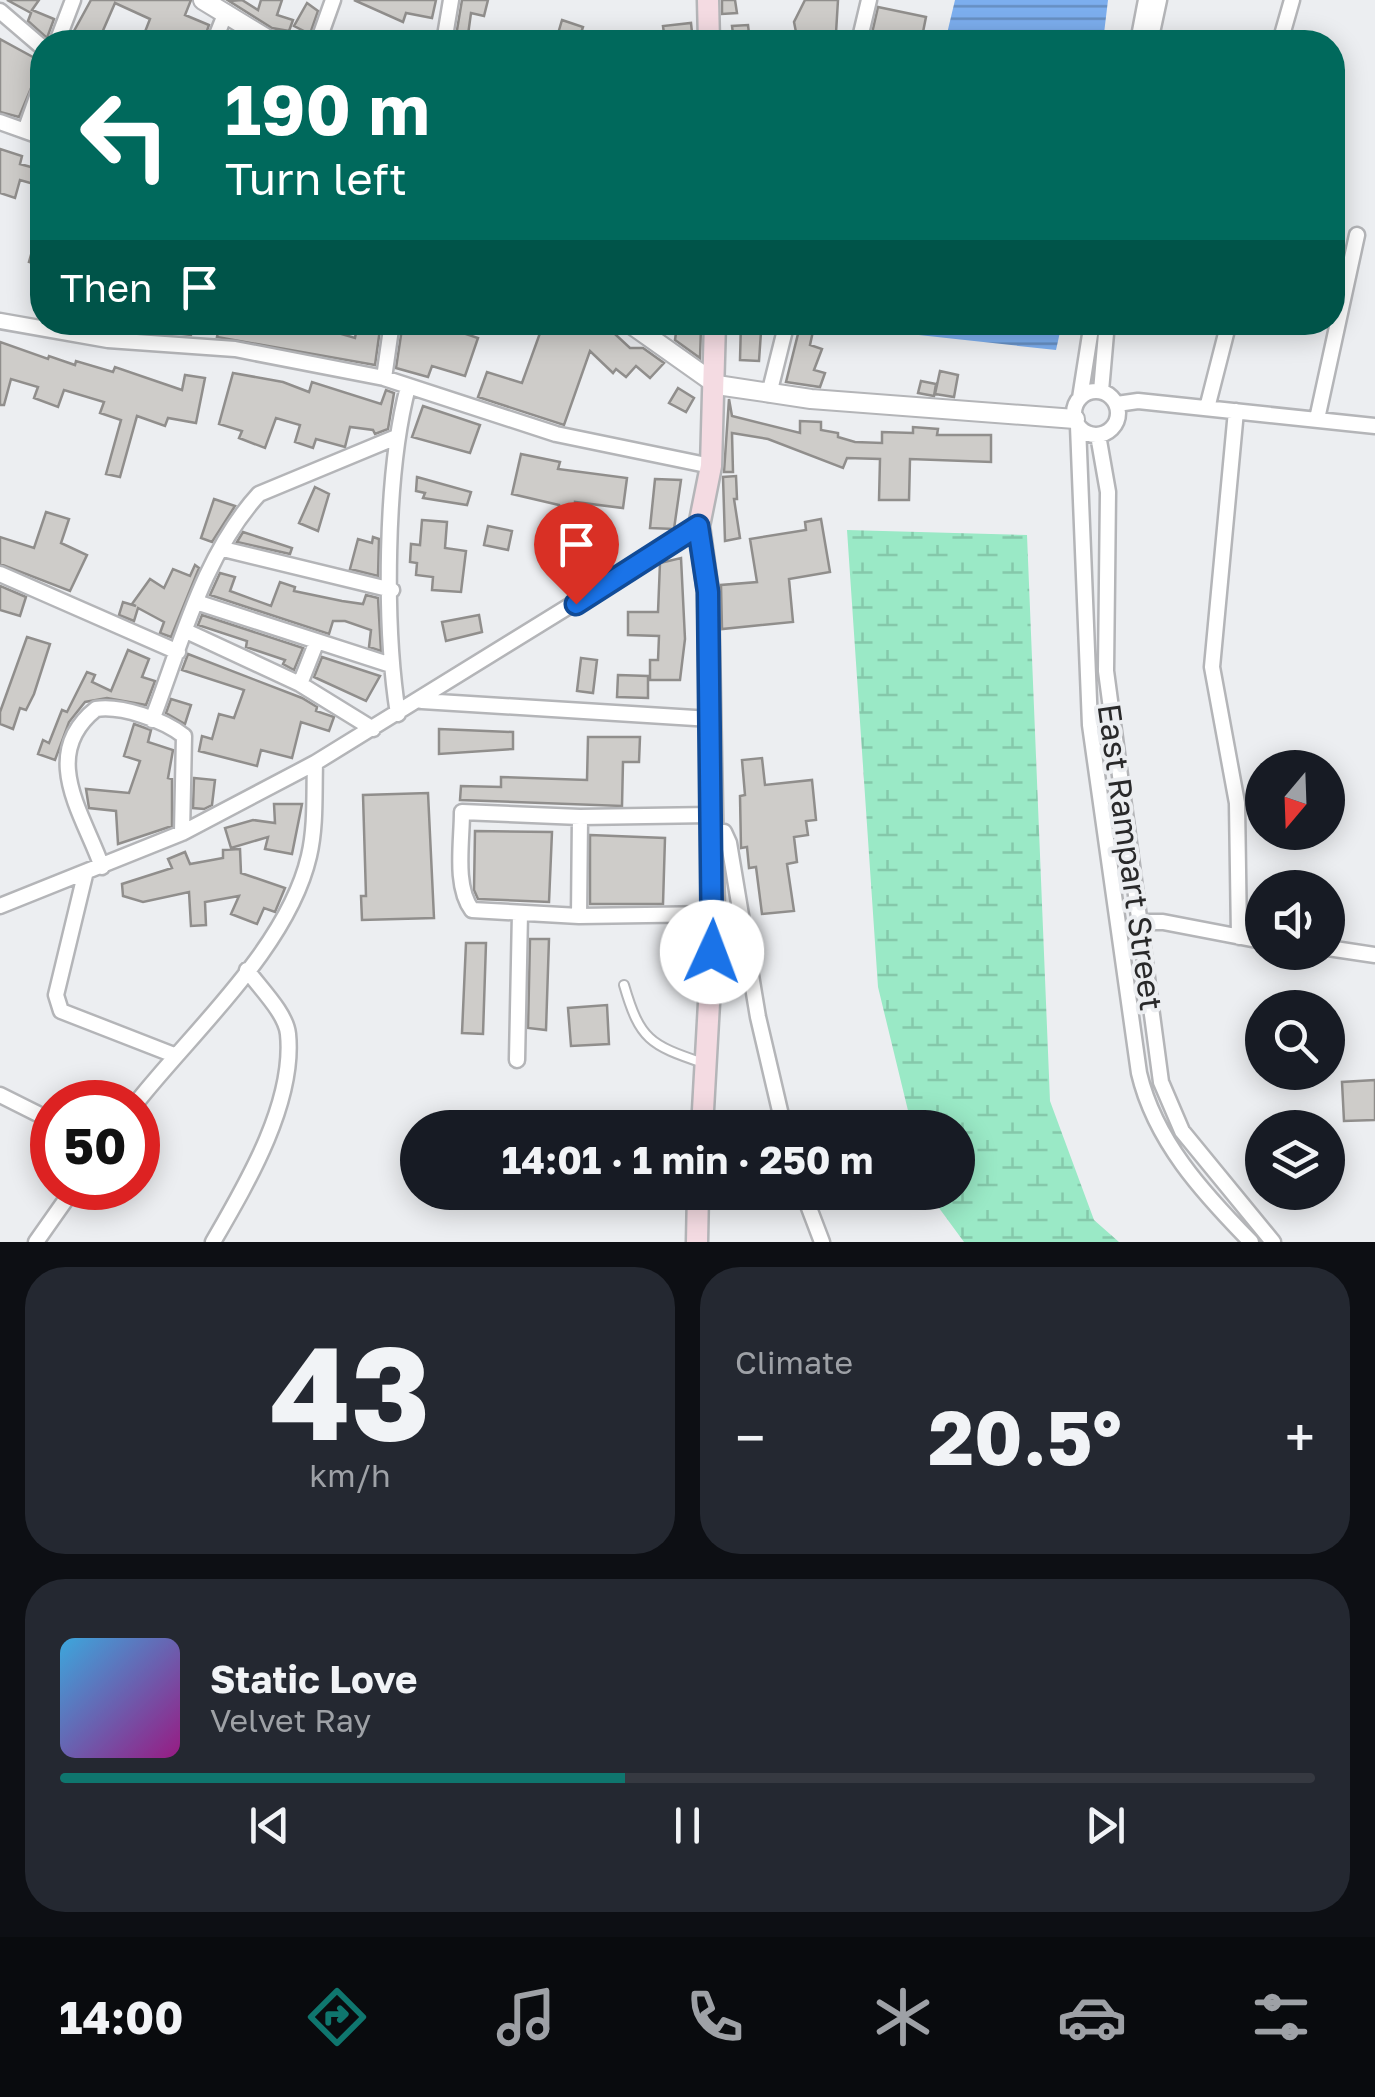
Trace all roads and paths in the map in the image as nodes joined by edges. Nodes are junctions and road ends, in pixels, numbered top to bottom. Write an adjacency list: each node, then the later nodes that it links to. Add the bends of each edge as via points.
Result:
1 (73, 0): 12 (street)
2 (203, 0): 11 (street)
3 (333, 0): 15 (street)
4 (450, 0): 16 (street)
5 (708, 0): 17 (main road)
6 (870, 0): 18 (street)
7 (1146, 0): 19 (street)
8 (1158, 0): 20 (street)
9 (1292, 0): 21 (street)
10 (0, 11): 22 (street)
11 (226, 12): 13 (street); 14 (street)
12 (62, 30)
13 (219, 30)
14 (254, 30)
15 (322, 30)
16 (446, 30)
17 (709, 30)
18 (862, 30)
19 (1140, 30)
20 (1152, 30)
21 (1283, 30)
22 (30, 37)
23 (30, 117): 25 (street)
24 (0, 122): 25 (street)
25 (25, 131): 26 (street)
26 (30, 133)
27 (1357, 234): 28 (street)
28 (1345, 291)
29 (0, 322): 30 (street)
30 (30, 327)
31 (78, 335): 40 (street, via 234,350)
32 (390, 335): 40 (street)
33 (647, 335): 41 (street)
34 (715, 335): 41 (main road)
35 (785, 335): 44 (street)
36 (1090, 335): 45 (street)
37 (1107, 335): 43 (street)
38 (1226, 335): 47 (street)
39 (1336, 335): 49 (street)
40 (384, 378): 42 (street)
41 (717, 384): 44 (street); 54 (main road)
42 (408, 387): 53 (street); 54 (street, via 556,434)
43 (1101, 392): 45 (street); 46 (street)
44 (769, 394): 50 (street)
45 (1080, 398): 50 (street)
46 (1117, 404): 47 (street); 52 (street, via 1116,425)
47 (1207, 408): 48 (street)
48 (1236, 411): 49 (street); 81 (street, via 1212,667 1237,803)
49 (1318, 419): 51 (street)
50 (1076, 422): 52 (street); 102 (street, via 1090,725 1139,1072 1162,1134 1208,1198)
51 (1375, 426)
52 (1098, 436): 80 (street, East Rampart Street, via 1108,492 1106,671)
53 (394, 438): 56 (street, via 258,494); 58 (street)
54 (711, 466): 55 (main road)
55 (698, 526): 65 (street); 67 (main road, via 708,592)
56 (222, 549): 58 (street); 59 (street)
57 (0, 574): 62 (street)
58 (392, 590): 63 (street)
59 (196, 602): 60 (street); 61 (street)
60 (186, 632): 62 (street); 64 (street)
61 (316, 641): 63 (street); 64 (street)
62 (178, 652): 68 (street)
63 (391, 665): 66 (street)
64 (300, 684): 69 (street)
65 (422, 700): 66 (street); 67 (street)
66 (398, 714): 69 (street)
67 (710, 719): 72 (main road)
68 (152, 720): 73 (street, via 184,736); 74 (street, via 96,710 75,736 64,773)
69 (374, 728): 70 (street)
70 (315, 763): 73 (street); 85 (street, via 302,880)
71 (580, 817): 72 (street); 77 (street, via 462,812 463,898 472,910); 79 (street)
72 (711, 823): 78 (main road); 94 (street, via 728,843)
73 (182, 834): 74 (street)
74 (102, 867): 75 (street)
75 (85, 875): 76 (street); 87 (street, via 56,996 60,1011)
76 (0, 906)
77 (520, 913): 79 (street); 88 (street)
78 (714, 914): 79 (street); 89 (main road)
79 (580, 916)
80 (1141, 922): 81 (street); 103 (street, East Rampart Street, via 1168,1104 1216,1176)
81 (1239, 937): 82 (street)
82 (1245, 938)
83 (1345, 951): 84 (street)
84 (1375, 956)
85 (247, 970): 87 (street); 99 (street, via 288,1031 286,1063 274,1120)
86 (624, 985): 89 (lane, via 644,1036)
87 (174, 1056): 90 (street)
88 (517, 1060)
89 (706, 1064): 93 (main road)
90 (155, 1080)
91 (0, 1095): 92 (street)
92 (30, 1110)
93 (703, 1110)
94 (780, 1110)
95 (59, 1210): 98 (street)
96 (698, 1210): 100 (main road)
97 (810, 1210): 101 (street)
98 (36, 1242)
99 (213, 1242)
100 (697, 1242)
101 (822, 1242)
102 (1251, 1242)
103 (1273, 1242)

